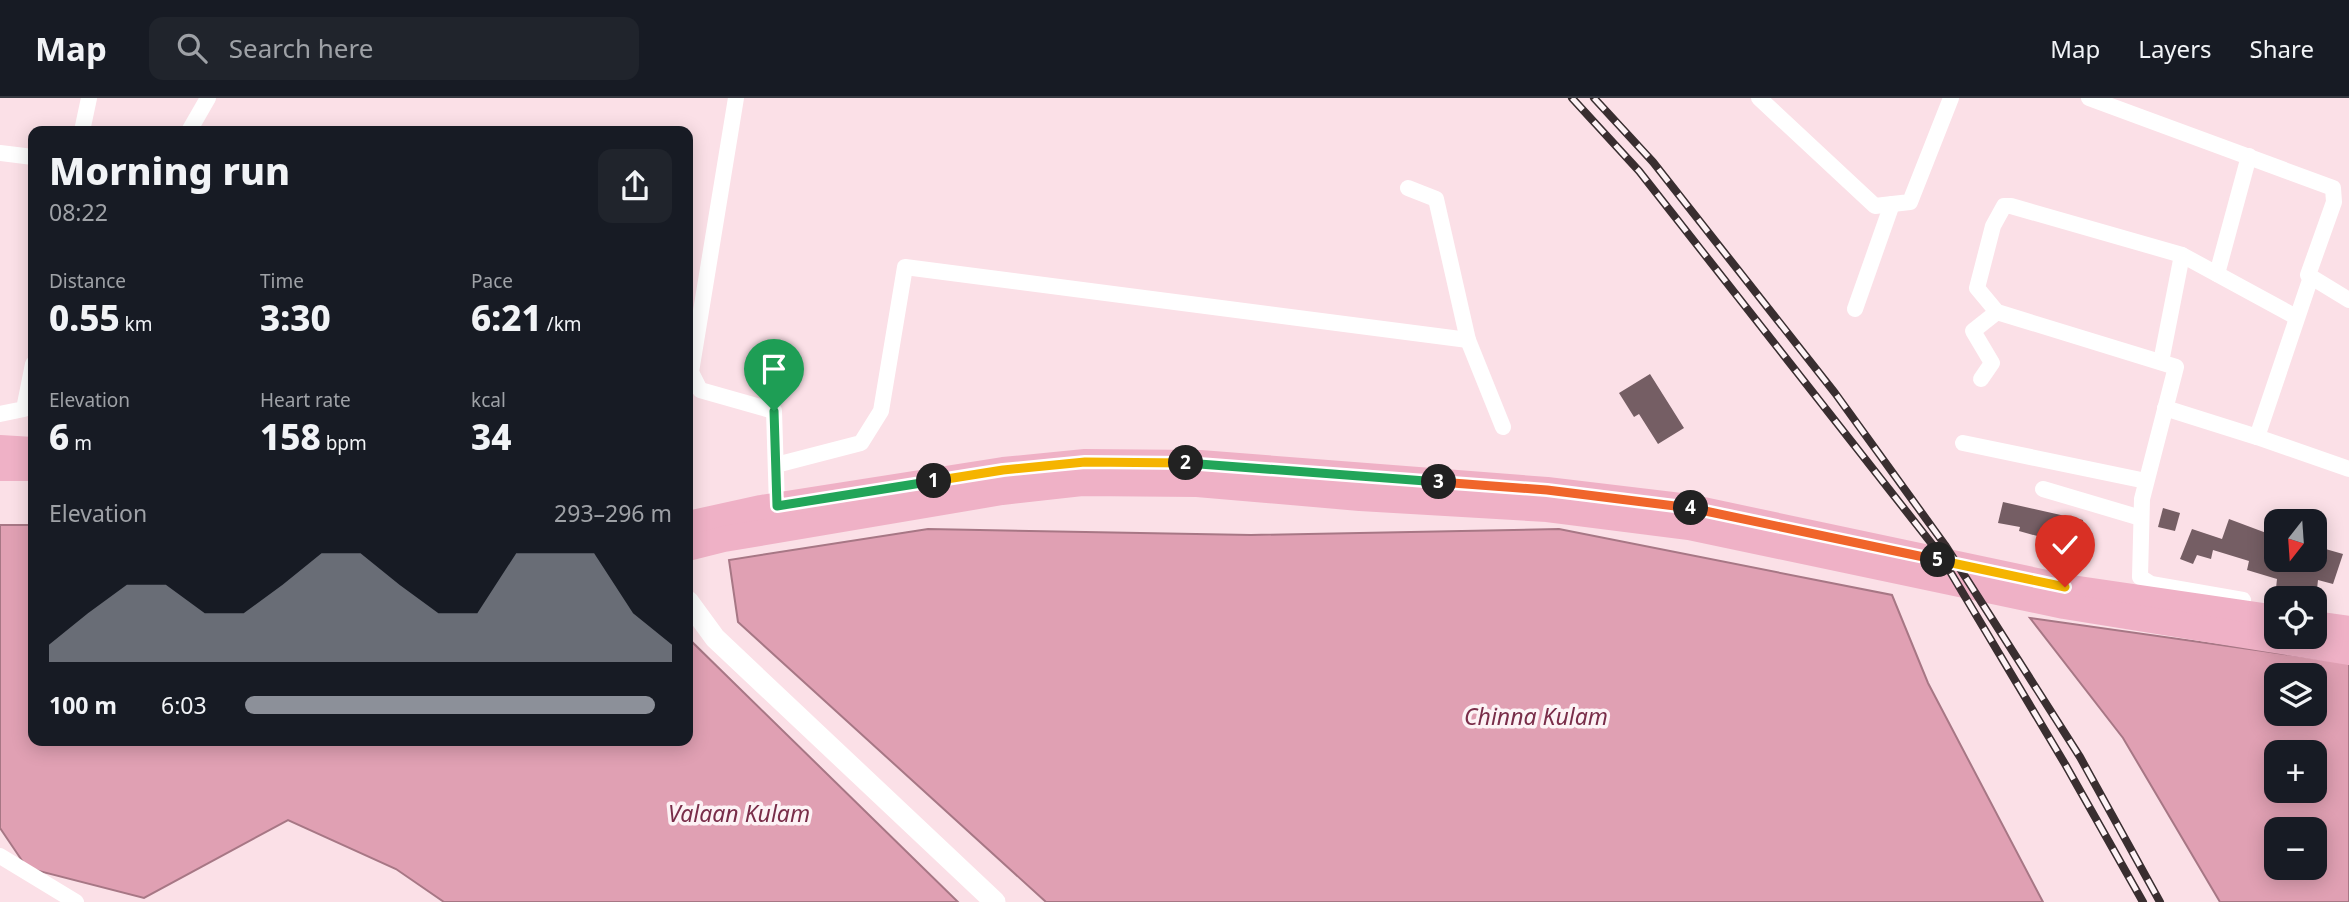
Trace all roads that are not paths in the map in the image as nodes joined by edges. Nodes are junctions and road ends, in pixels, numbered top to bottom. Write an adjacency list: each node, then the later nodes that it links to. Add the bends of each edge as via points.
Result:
1 (89, 98): 7 (street)
2 (208, 98): 8 (street)
3 (736, 98): 22 (street)
4 (1759, 98): 13 (street, via 1875,206)
5 (1951, 98): 13 (street, via 1910,202)
6 (2089, 98): 10 (street)
7 (83, 126)
8 (192, 126)
9 (0, 153): 11 (street)
10 (2249, 156): 15 (street); 16 (street, via 2333,188 2334,201)
11 (28, 157)
12 (1408, 188): 21 (street, via 1436,199)
13 (1892, 204): 18 (street)
14 (2182, 255): 15 (street); 19 (street, via 2004,206 1993,226 1977,288); 23 (street)
15 (2217, 274): 20 (street)
16 (2311, 277): 17 (street); 20 (street)
17 (2349, 300)
18 (1855, 309)
19 (1997, 312): 23 (street); 25 (street, via 1973,331 1992,363)
20 (2296, 317): 30 (street)
21 (1468, 340): 29 (street); 34 (street, via 905,267 881,411 861,443)
22 (693, 360)
23 (2161, 362): 27 (street, via 2176,367)
24 (693, 376): 34 (street, via 700,390 774,411)
25 (1981, 379)
26 (28, 389): 28 (street, via 24,409)
27 (2165, 408): 30 (street); 39 (street)
28 (0, 414)
29 (1503, 427)
30 (2257, 437): 37 (street)
31 (1964, 443): 39 (street)
32 (0, 448): 33 (main road)
33 (28, 450)
34 (776, 465): 41 (street)
35 (0, 468): 36 (main road)
36 (28, 468)
37 (2349, 469)
38 (1084, 473): 41 (main road, via 1003,470); 44 (main road); 48 (main road, via 1200,463 1547,490 1676,506 2065,587); 52 (main road, via 1360,498 1547,509 1689,527 2064,607)
39 (2146, 481): 42 (street)
40 (2043, 489): 42 (street)
41 (777, 506): 43 (main road)
42 (2141, 518): 45 (street, via 2140,577 2151,584)
43 (693, 523)
44 (693, 547)
45 (2264, 604)
46 (693, 608): 55 (street, via 715,638)
47 (2327, 615): 49 (street)
48 (2264, 616)
49 (2349, 619)
50 (2327, 626): 51 (main road)
51 (2349, 629)
52 (2349, 652)
53 (0, 856): 54 (street)
54 (76, 902)
55 (995, 902)

